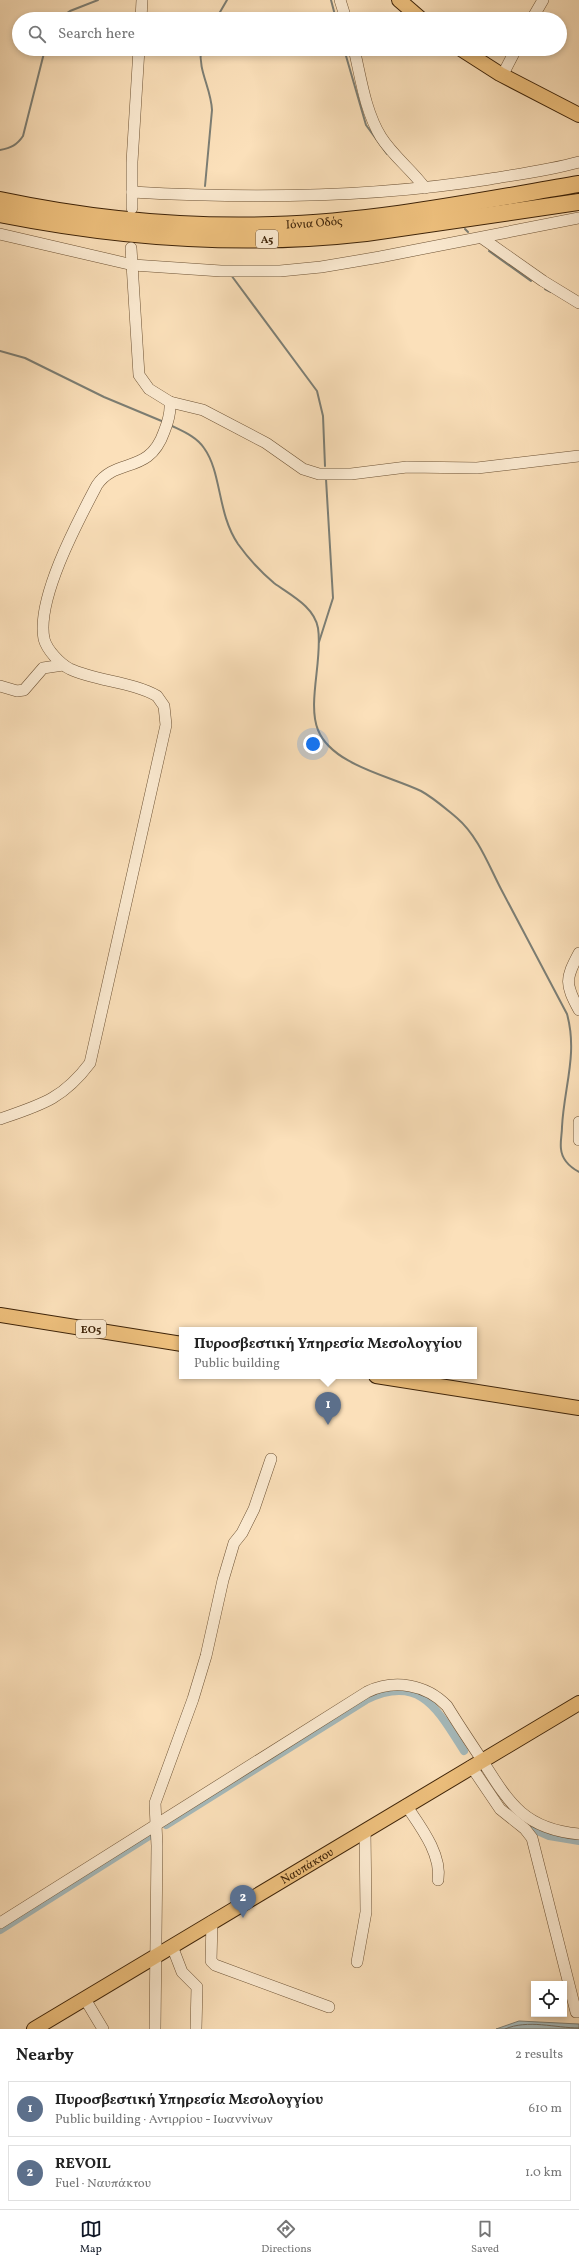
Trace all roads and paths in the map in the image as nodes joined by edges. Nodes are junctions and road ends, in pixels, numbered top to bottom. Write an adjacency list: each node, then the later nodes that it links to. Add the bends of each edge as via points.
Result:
1 (142, 0): 5 (street)
2 (340, 0): 6 (street)
3 (399, 0): 7 (main road)
4 (542, 0): 8 (street)
5 (141, 12)
6 (344, 12)
7 (413, 12)
8 (536, 12)
9 (139, 56): 18 (street)
10 (356, 56): 17 (street, via 366,99 381,136 394,155)
11 (472, 56): 13 (main road)
12 (512, 56): 13 (street)
13 (502, 76): 14 (main road)
14 (579, 115)
15 (579, 162): 17 (street)
16 (579, 184): 19 (highway, Ιόνια Οδός / Α5, via 370,217 274,225 214,225 126,220)
17 (425, 188): 18 (street, via 300,196 208,196)
18 (132, 192): 21 (street)
19 (0, 200)
20 (579, 202): 22 (highway, Ιόνια Οδός / Α5, via 334,237 251,240 108,232)
21 (132, 208)
22 (0, 214)
23 (579, 218): 25 (street)
24 (0, 234): 27 (street)
25 (482, 238): 27 (street, via 343,264 280,271 221,271); 28 (street)
26 (131, 248): 27 (street)
27 (133, 265): 29 (street, via 139,375 149,389)
28 (579, 303)
29 (170, 402): 30 (street, via 203,410 266,443 303,469 319,474 351,474 408,467 477,468); 31 (street, via 169,418 155,452 101,479 63,556 46,605 44,632 46,644)
30 (579, 456)
31 (63, 665): 32 (street, via 43,668 24,690 17,691); 35 (street, via 97,678 154,694 164,706 166,725 90,1063 73,1084 54,1099)
32 (0, 686)
33 (579, 953): 34 (street, via 567,980)
34 (579, 1010)
35 (0, 1119)
36 (579, 1122): 37 (street)
37 (579, 1140)
38 (0, 1315): 39 (main road, ΕΟ5)
39 (179, 1344)
40 (395, 1379): 41 (main road)
41 (579, 1408)
42 (271, 1459): 46 (street, via 254,1509 234,1543 193,1700 155,1803)
43 (579, 1702): 44 (main road, Ναυπάκτου)
44 (476, 1763): 45 (main road, Ναυπάκτου); 46 (street, via 447,1706 435,1696 416,1686 380,1687 367,1692); 48 (street, via 514,1808 536,1822 559,1831); 57 (street, via 500,1809 532,1838 576,2012)
45 (406, 1805): 47 (main road, Ναυπάκτου); 49 (street, via 436,1856 440,1869)
46 (156, 1826): 51 (street); 53 (street)
47 (365, 1830): 50 (main road, Ναυπάκτου); 54 (street, via 366,1912)
48 (579, 1834)
49 (438, 1880)
50 (212, 1921): 52 (main road, Ναυπάκτου); 56 (street, via 211,1960 215,1965)
51 (0, 1922)
52 (172, 1946): 53 (main road, Ναυπάκτου); 61 (street, via 182,1972 197,1987)
53 (157, 1955): 55 (main road, Ναυπάκτου); 60 (street)
54 (357, 1962)
55 (85, 1999): 58 (main road, Ναυπάκτου); 59 (street)
56 (329, 2007)
57 (579, 2012)
58 (34, 2029)
59 (103, 2029)
60 (155, 2029)
61 (196, 2029)

